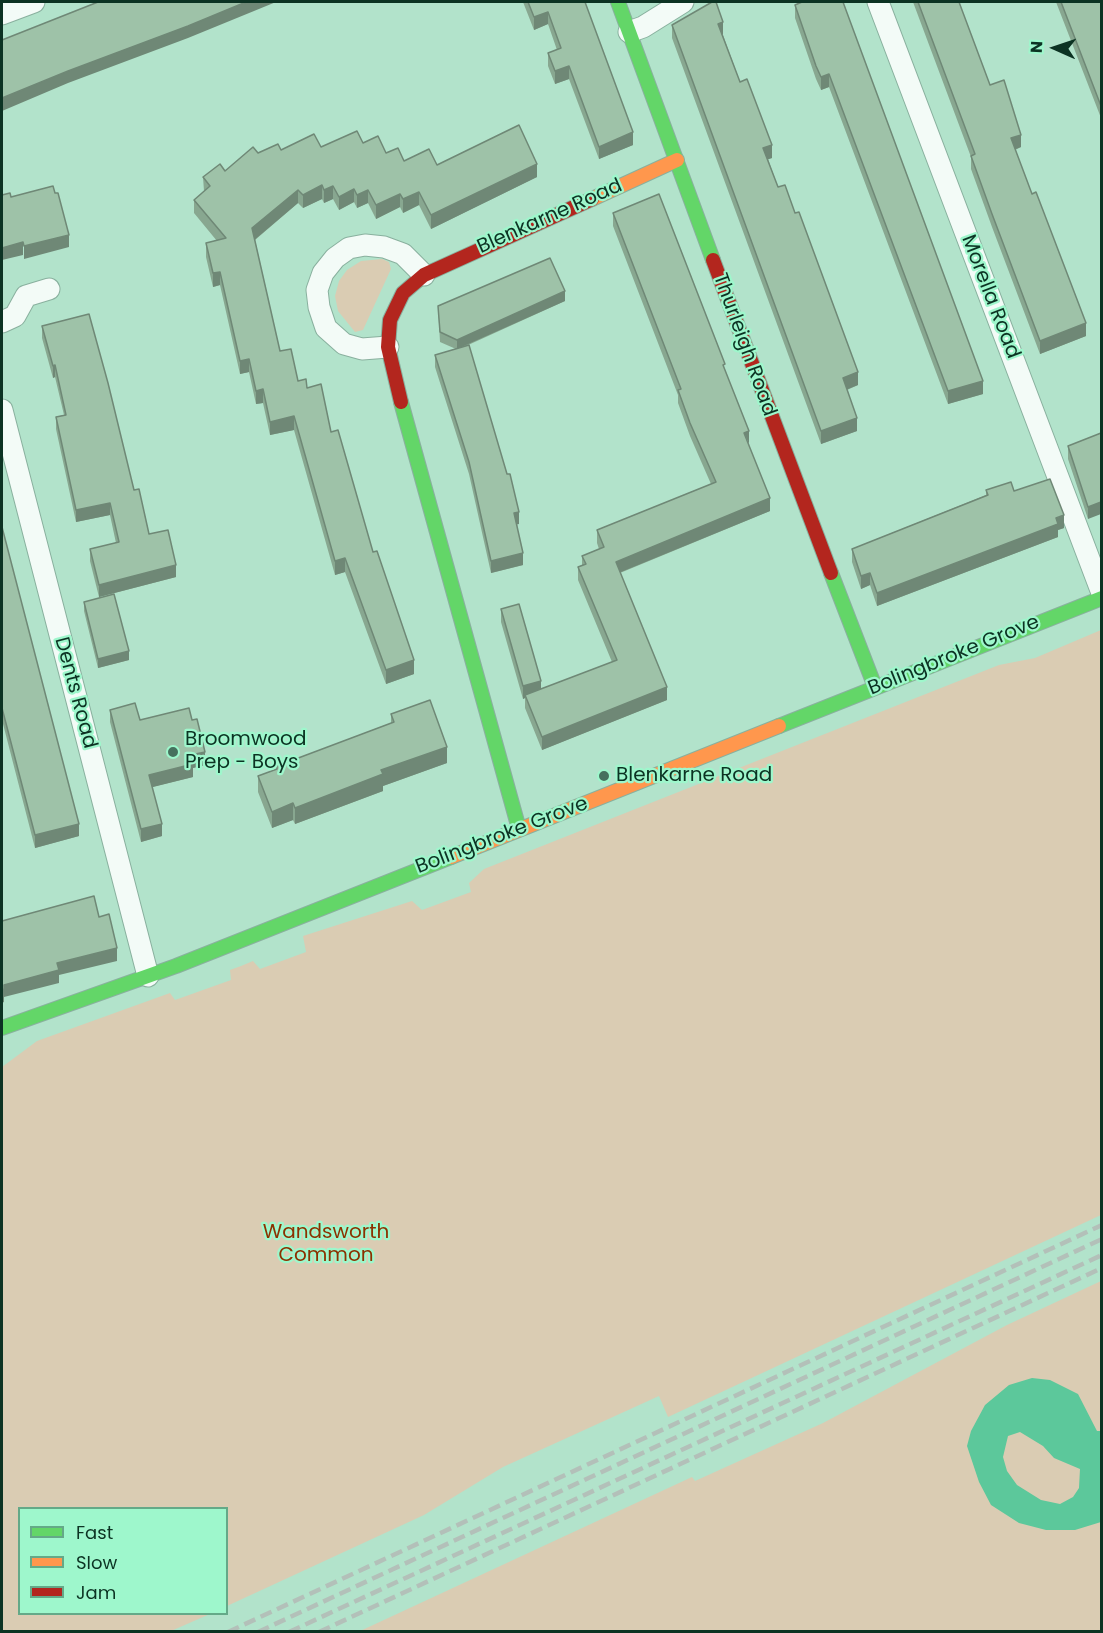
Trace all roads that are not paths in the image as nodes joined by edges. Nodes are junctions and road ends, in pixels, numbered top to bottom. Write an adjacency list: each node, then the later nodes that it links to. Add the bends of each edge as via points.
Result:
1 (34, 2): 5 (street)
2 (618, 2): 6 (street, Thurleigh Road)
3 (683, 2): 6 (street)
4 (878, 2): 13 (street, Morella Road)
5 (2, 14)
6 (629, 32): 7 (street, Thurleigh Road)
7 (677, 160): 8 (street, Blenkarne Road); 15 (street, Thurleigh Road, via 784,453)
8 (424, 275): 11 (street, Blenkarne Road, via 403,293 390,320); 11 (street, via 403,254 365,245 349,248 323,273 317,290 326,328 344,344 362,349)
9 (49, 289): 10 (street, via 26,296 15,316)
10 (2, 321)
11 (388, 347): 16 (street, Blenkarne Road)
12 (2, 410): 17 (street, Dents Road)
13 (1101, 593)
14 (1101, 598): 15 (street, Bolingbroke Grove)
15 (876, 687): 16 (street, Bolingbroke Grove)
16 (519, 829): 17 (street, Bolingbroke Grove)
17 (148, 976): 18 (street, Bolingbroke Grove)
18 (2, 1028)

